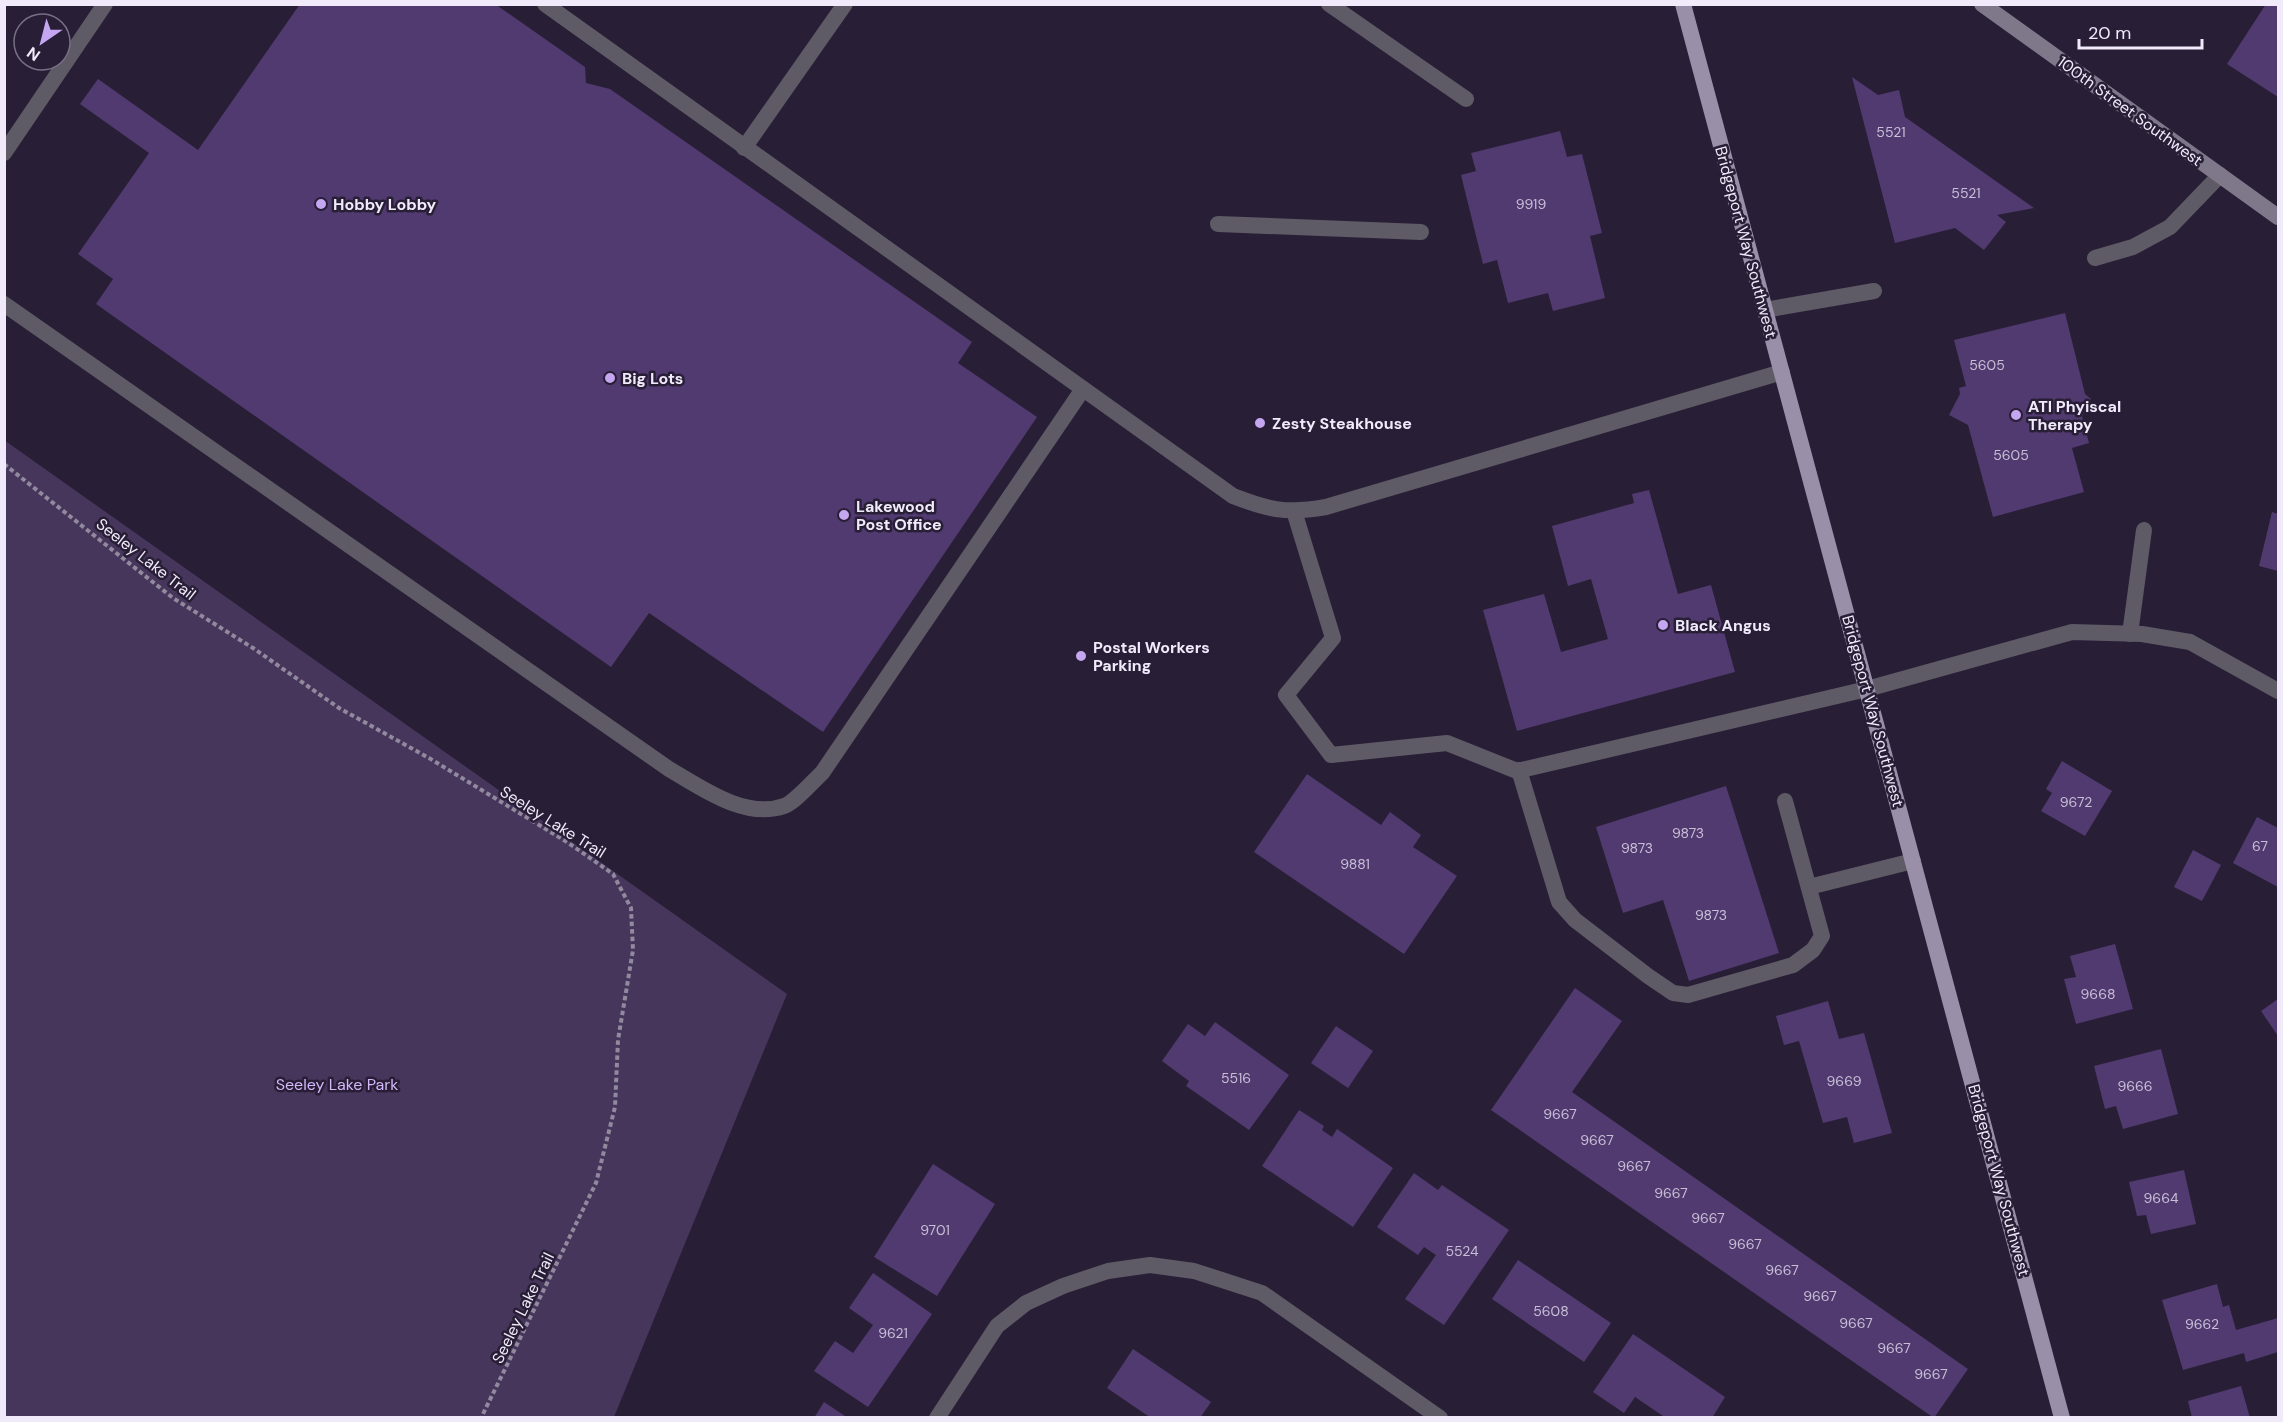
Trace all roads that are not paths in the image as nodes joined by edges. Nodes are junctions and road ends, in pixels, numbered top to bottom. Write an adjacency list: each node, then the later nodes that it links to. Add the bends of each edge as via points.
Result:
1 (105, 4): 9 (street)
2 (545, 4): 8 (street)
3 (845, 4): 8 (street)
4 (1329, 4): 7 (street)
5 (1683, 4): 17 (main road, Bridgeport Way Southwest)
6 (1989, 8): 10 (main road, 100th Street Southwest)
7 (1466, 99)
8 (744, 148): 19 (street)
9 (4, 153)
10 (2220, 175): 11 (main road, 100th Street Southwest); 14 (street, via 2170,227 2133,247)
11 (2278, 217)
12 (1218, 224): 13 (street)
13 (1421, 232)
14 (2095, 258)
15 (1874, 291): 17 (street)
16 (4, 304): 19 (street, via 669,769 716,796 756,809 785,806 822,773)
17 (1765, 310): 18 (main road, Bridgeport Way Southwest)
18 (1782, 372): 20 (street, via 1326,507); 23 (main road, Bridgeport Way Southwest)
19 (1083, 389): 20 (street, via 1233,496 1269,510)
20 (1294, 511): 25 (street, via 1333,638 1286,695 1331,755 1447,743)
21 (2144, 530): 22 (street)
22 (2130, 634): 23 (street, via 2072,632); 24 (street, via 2190,642)
23 (1867, 688): 25 (street); 27 (main road, Bridgeport Way Southwest)
24 (2278, 691)
25 (1519, 770): 28 (street, via 1559,902 1575,920 1673,993 1688,995 1793,966 1813,950 1822,936)
26 (1785, 801): 28 (street)
27 (1913, 861): 28 (street); 31 (main road, Bridgeport Way Southwest)
28 (1809, 887)
29 (937, 1418): 30 (street, via 997,1326 1026,1303 1108,1271 1150,1265 1194,1271 1262,1293)
30 (1440, 1418)
31 (2062, 1418)

